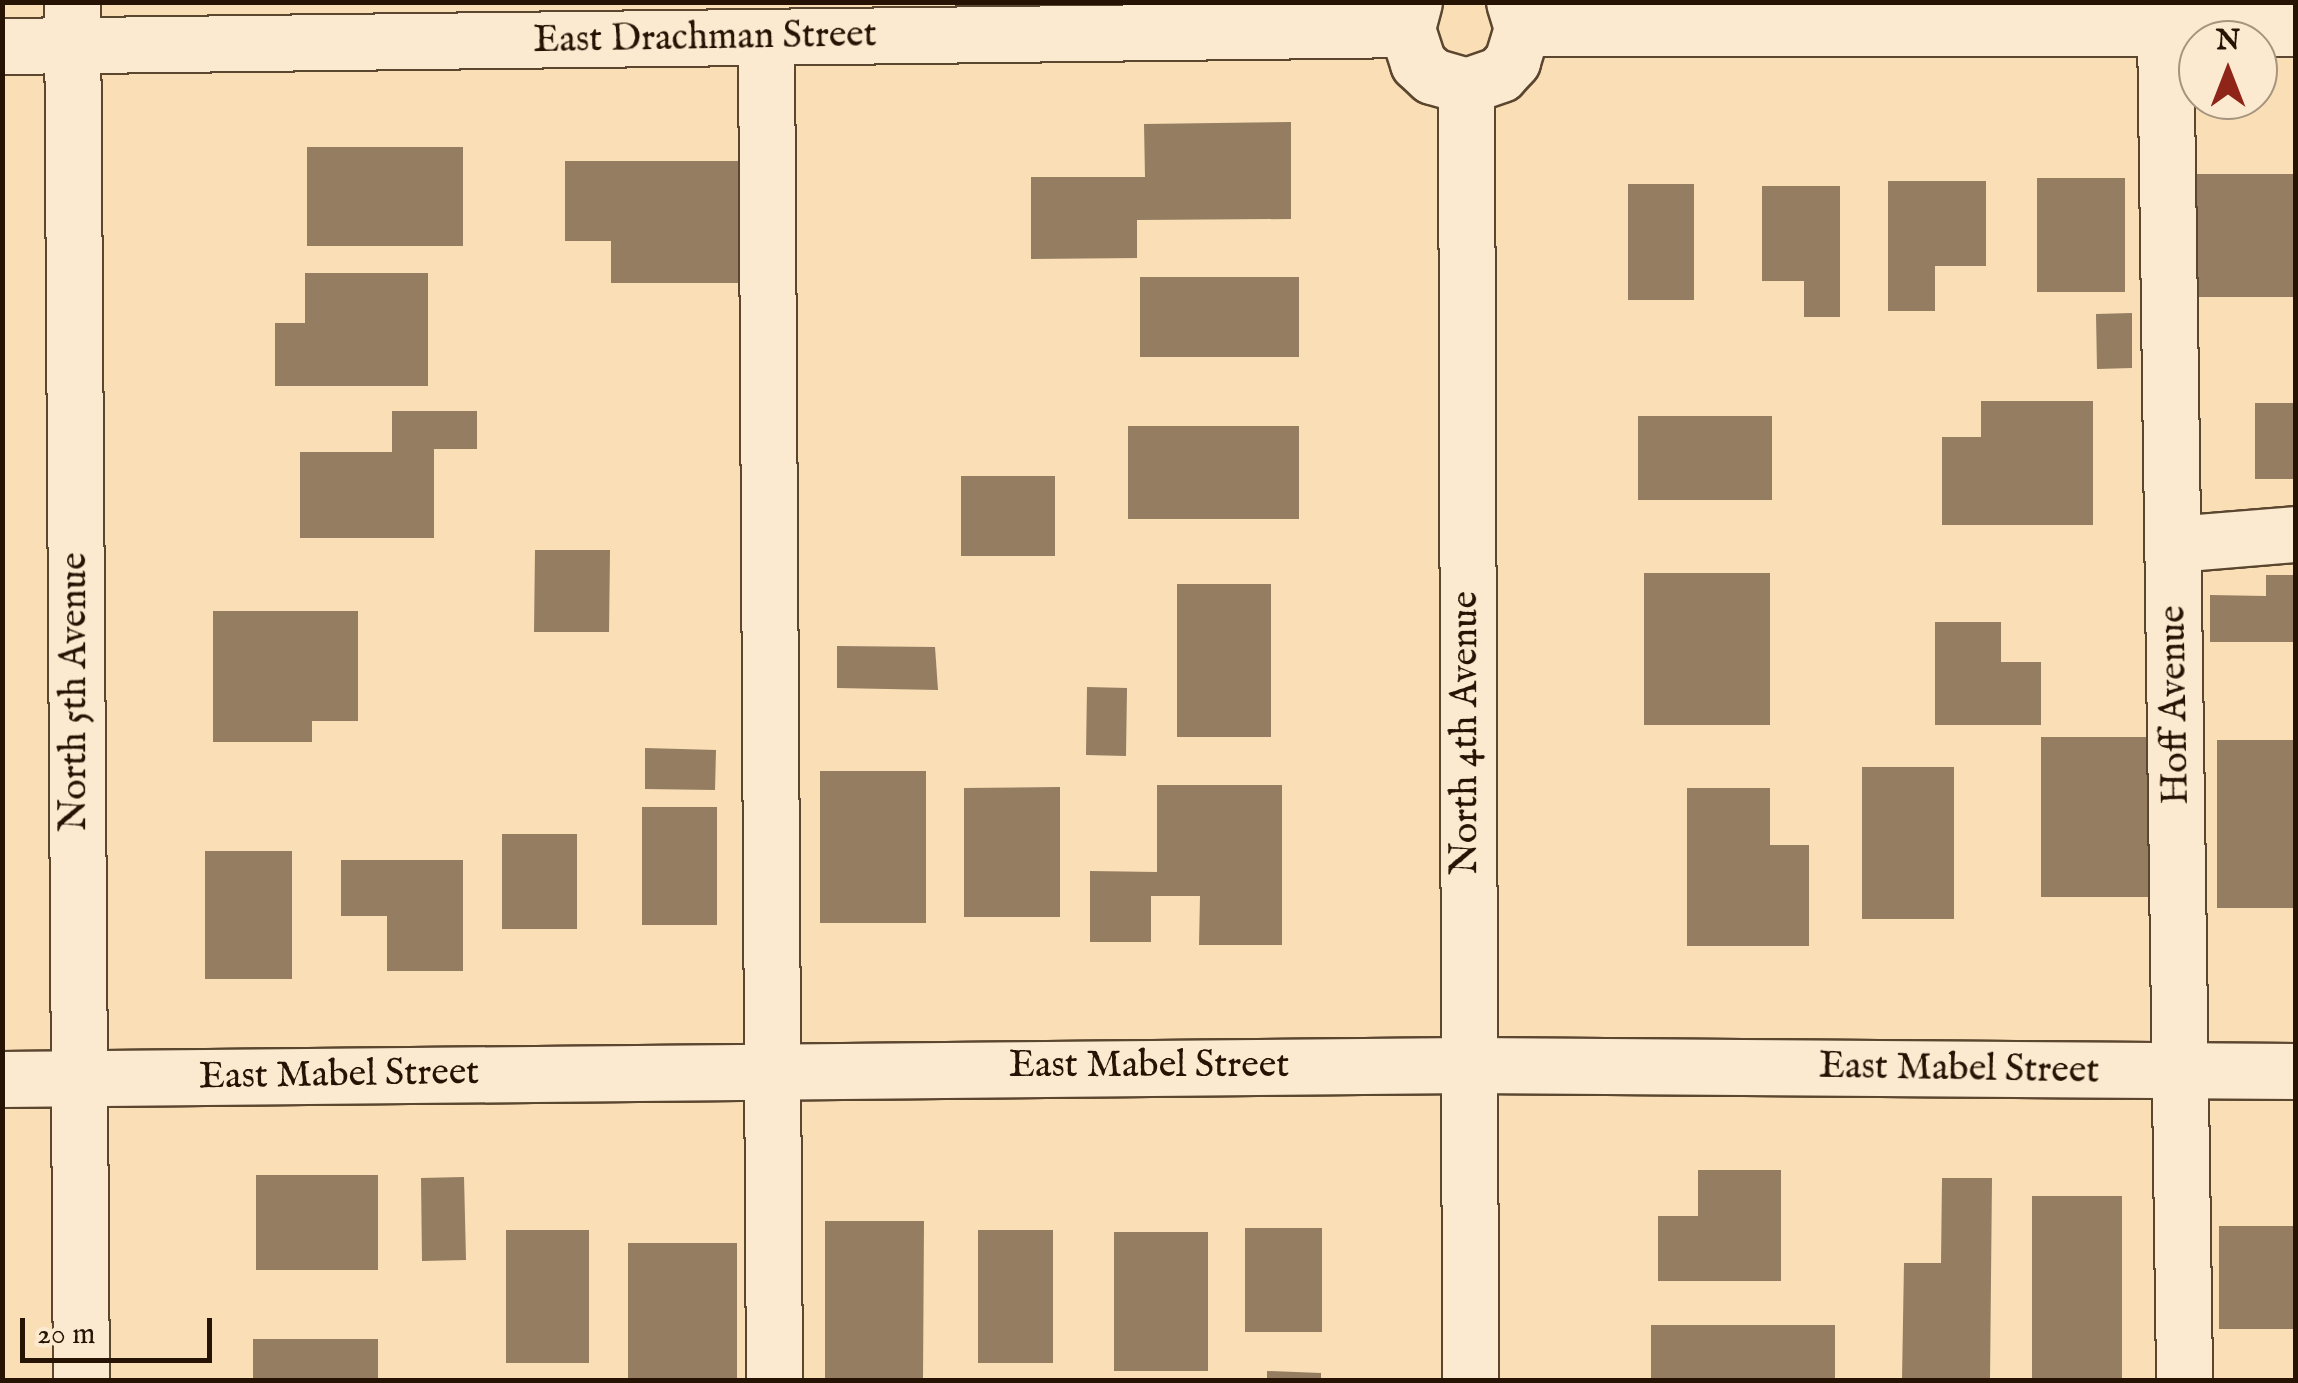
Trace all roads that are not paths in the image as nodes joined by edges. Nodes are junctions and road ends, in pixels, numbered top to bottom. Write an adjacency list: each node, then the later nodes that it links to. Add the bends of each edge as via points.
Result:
1 (1518, 15): 5 (street); 8 (street, via 1520,46 1500,74)
2 (1411, 16): 6 (street, East Drachman Street); 8 (street, via 1418,63 1432,76)
3 (72, 24): 6 (street, East Drachman Street); 7 (street, East Drachman Street); 16 (street, North 5th Avenue)
4 (2296, 28): 5 (street)
5 (2166, 29): 10 (street, Hoff Avenue)
6 (766, 39): 12 (street)
7 (2, 46)
8 (1466, 86): 11 (street, North 4th Avenue)
9 (2296, 534): 10 (street)
10 (2174, 544): 14 (street, Hoff Avenue)
11 (1468, 1065): 12 (street, East Mabel Street); 14 (street, East Mabel Street); 19 (street, North 4th Avenue)
12 (770, 1070): 16 (street, East Mabel Street); 18 (street)
13 (2296, 1071): 14 (street, East Mabel Street)
14 (2182, 1072): 20 (street, Hoff Avenue)
15 (2, 1079): 16 (street, East Mabel Street)
16 (78, 1079): 17 (street, North 5th Avenue)
17 (81, 1380)
18 (774, 1380)
19 (1470, 1380)
20 (2184, 1380)

